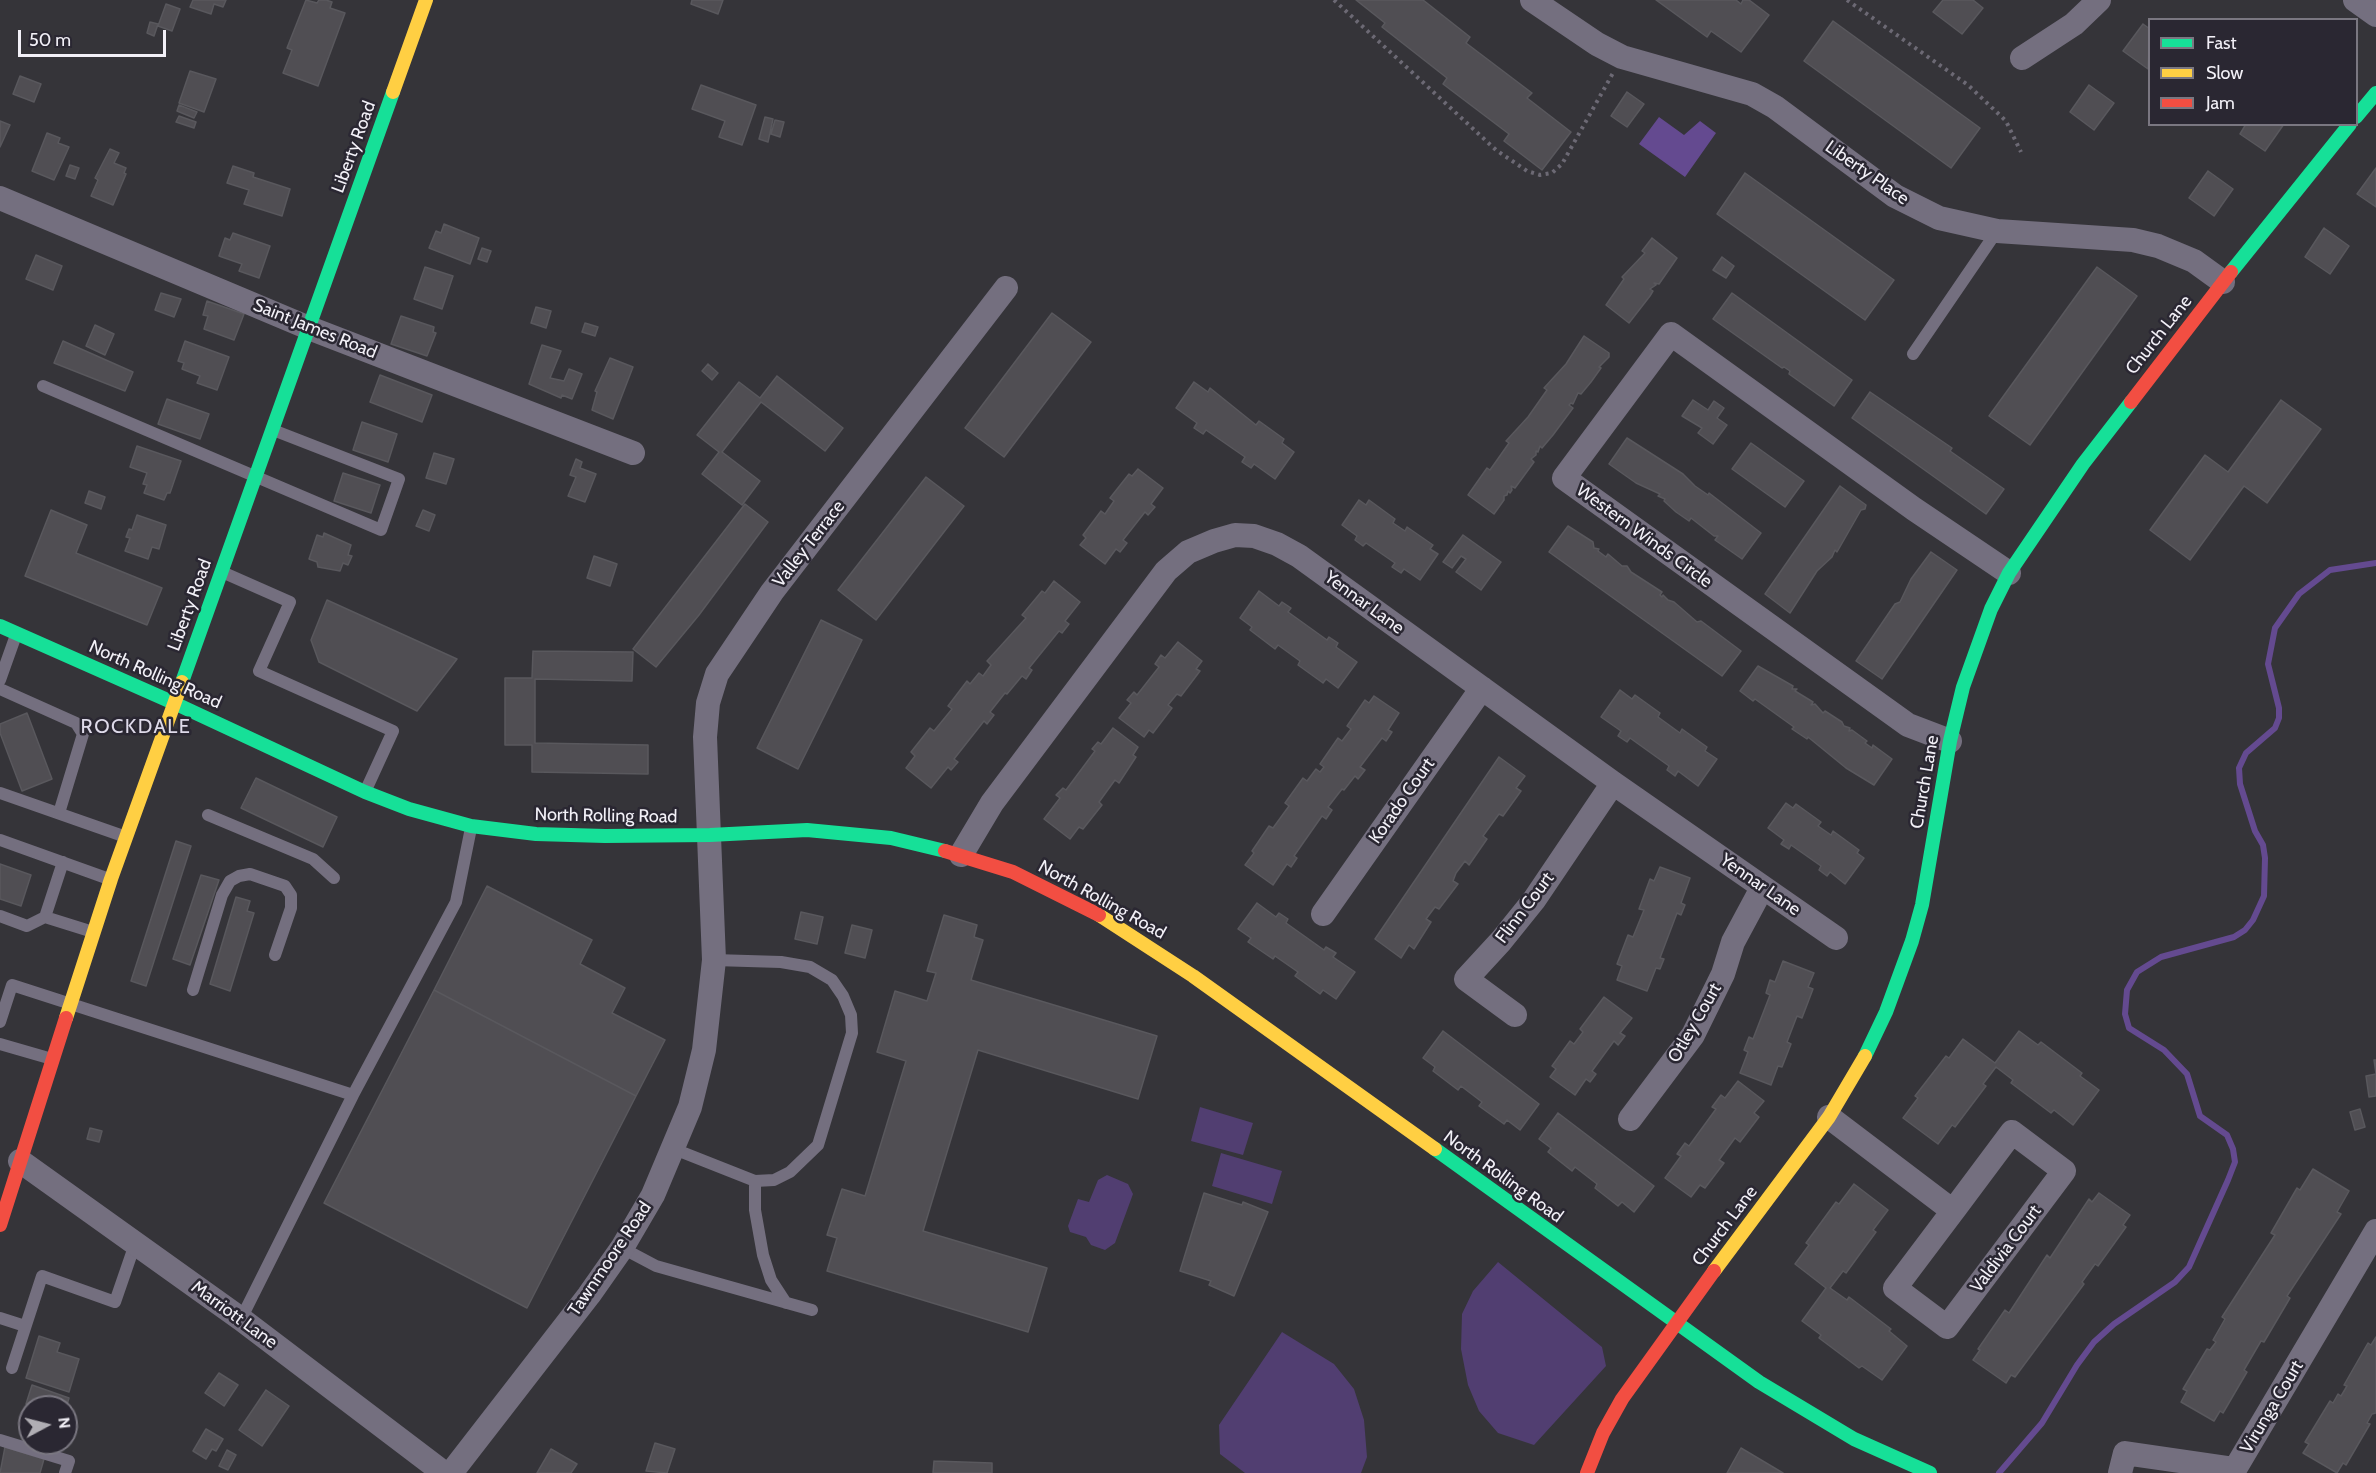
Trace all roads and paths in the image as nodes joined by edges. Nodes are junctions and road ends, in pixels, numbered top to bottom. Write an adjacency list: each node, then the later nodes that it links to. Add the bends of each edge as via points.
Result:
1 (426, 0): 18 (street, Liberty Road)
2 (1334, 0): 8 (path, via 1496,150 1540,175 1552,173 1562,164)
3 (1532, 0): 8 (street, Liberty Place)
4 (1846, 0): 13 (path, via 1968,85 2006,121)
5 (2098, 0): 9 (street, via 2067,29)
6 (2355, 0): 7 (street)
7 (2376, 15)
8 (1622, 57): 15 (street, Liberty Place, via 1752,94 1895,196 1939,218)
9 (2022, 58)
10 (2376, 93): 11 (street)
11 (2358, 115)
12 (2348, 126): 16 (street, Church Lane)
13 (2021, 152)
14 (0, 198): 18 (street, Saint James Road)
15 (1998, 231): 16 (street, Liberty Place, via 2133,240 2194,261); 19 (lane)
16 (2223, 282): 25 (street, Church Lane, via 2083,464)
17 (1006, 288): 39 (street, Valley Terrace, via 772,592 717,674 708,703 705,737)
18 (309, 328): 21 (street, Liberty Road); 22 (street, Saint James Road)
19 (1913, 354)
20 (43, 386): 23 (lane)
21 (272, 429): 23 (street, Liberty Road); 23 (lane, via 399,478 381,530)
22 (633, 453)
23 (256, 475): 24 (street, Liberty Road)
24 (221, 572): 31 (street, Liberty Road); 35 (lane, via 290,602 259,671 393,731)
25 (2009, 573): 32 (street, Church Lane, via 1976,648); 32 (street, Western Winds Circle, via 1671,334 1564,478 1908,725)
26 (0, 626): 27 (street, North Rolling Road)
27 (17, 633): 28 (lane); 31 (street, North Rolling Road)
28 (0, 680)
29 (1482, 688): 33 (street, Yennar Lane); 42 (street, Yennar Lane, via 1299,555 1254,536 1234,535 1214,541 1188,552 1166,571 992,803); 47 (street, Korado Court)
30 (0, 689): 36 (lane, via 76,723 83,734)
31 (174, 703): 35 (street, North Rolling Road); 40 (street, Liberty Road)
32 (1950, 741): 61 (street, Church Lane, via 1912,941 1886,1012)
33 (1613, 783): 46 (street, Yennar Lane); 56 (street, Flinn Court, via 1534,900 1466,979)
34 (1, 790): 36 (lane)
35 (365, 792): 38 (street, North Rolling Road)
36 (59, 813): 40 (lane)
37 (208, 815): 44 (lane, via 313,859)
38 (471, 826): 39 (street, North Rolling Road, via 536,834); 60 (lane, via 456,902)
39 (710, 835): 42 (street, North Rolling Road, via 807,830 891,838); 53 (street, Tawnmoore Road)
40 (126, 837): 45 (street, Liberty Road)
41 (0, 840): 43 (lane)
42 (961, 855): 75 (street, North Rolling Road, via 1013,872 1126,931)
43 (63, 862): 45 (lane); 49 (lane)
44 (334, 878)
45 (111, 879): 50 (street, Liberty Road)
46 (1762, 888): 51 (street, Yennar Lane); 62 (street, Otley Court, via 1733,942 1710,1004 1693,1035)
47 (1323, 914)
48 (0, 916): 49 (lane, via 27,926)
49 (45, 917): 50 (lane)
50 (94, 932): 55 (street, Liberty Road)
51 (1836, 938)
52 (275, 955): 54 (lane, via 291,908 291,896 285,886 250,874 239,876 230,881 222,895)
53 (714, 960): 63 (street, Tawnmoore Road, via 704,1050 690,1107); 65 (lane, via 810,967 832,980 851,1015 852,1033 818,1145 790,1172 774,1180)
54 (193, 990)
55 (71, 1004): 57 (lane, via 12,985); 59 (street, Liberty Road); 60 (lane)
56 (1515, 1015)
57 (0, 1022)
58 (0, 1044): 59 (lane)
59 (53, 1059): 64 (street, Liberty Road)
60 (353, 1095): 74 (lane)
61 (1829, 1117): 66 (street); 75 (street, Church Lane)
62 (1630, 1119)
63 (674, 1149): 65 (lane); 70 (street, Tawnmoore Road)
64 (15, 1160): 67 (street, Liberty Road); 69 (street, Marriott Lane)
65 (755, 1181): 71 (lane, via 756,1220 763,1255 771,1280)
66 (1953, 1211): 66 (street, Valdivia Court, via 1895,1288 1947,1327 2064,1171 2012,1132)
67 (1, 1219)
68 (2376, 1230): 84 (street, Virunga Court, via 2235,1469 2125,1453)
69 (135, 1244): 74 (street, Marriott Lane); 76 (lane, via 115,1302 42,1276)
70 (622, 1248): 71 (lane, via 656,1266); 81 (street, Tawnmoore Road)
71 (786, 1303): 72 (lane)
72 (812, 1310)
73 (0, 1318): 76 (lane)
74 (241, 1319): 80 (street, Marriott Lane)
75 (1674, 1324): 82 (street, Church Lane, via 1622,1399); 83 (street, North Rolling Road, via 1810,1415)
76 (25, 1326): 77 (lane)
77 (12, 1368)
78 (0, 1440): 79 (lane, via 69,1461)
79 (65, 1473)
80 (444, 1473)
81 (451, 1473)
82 (1587, 1473)
83 (1930, 1473)
84 (2120, 1473)

